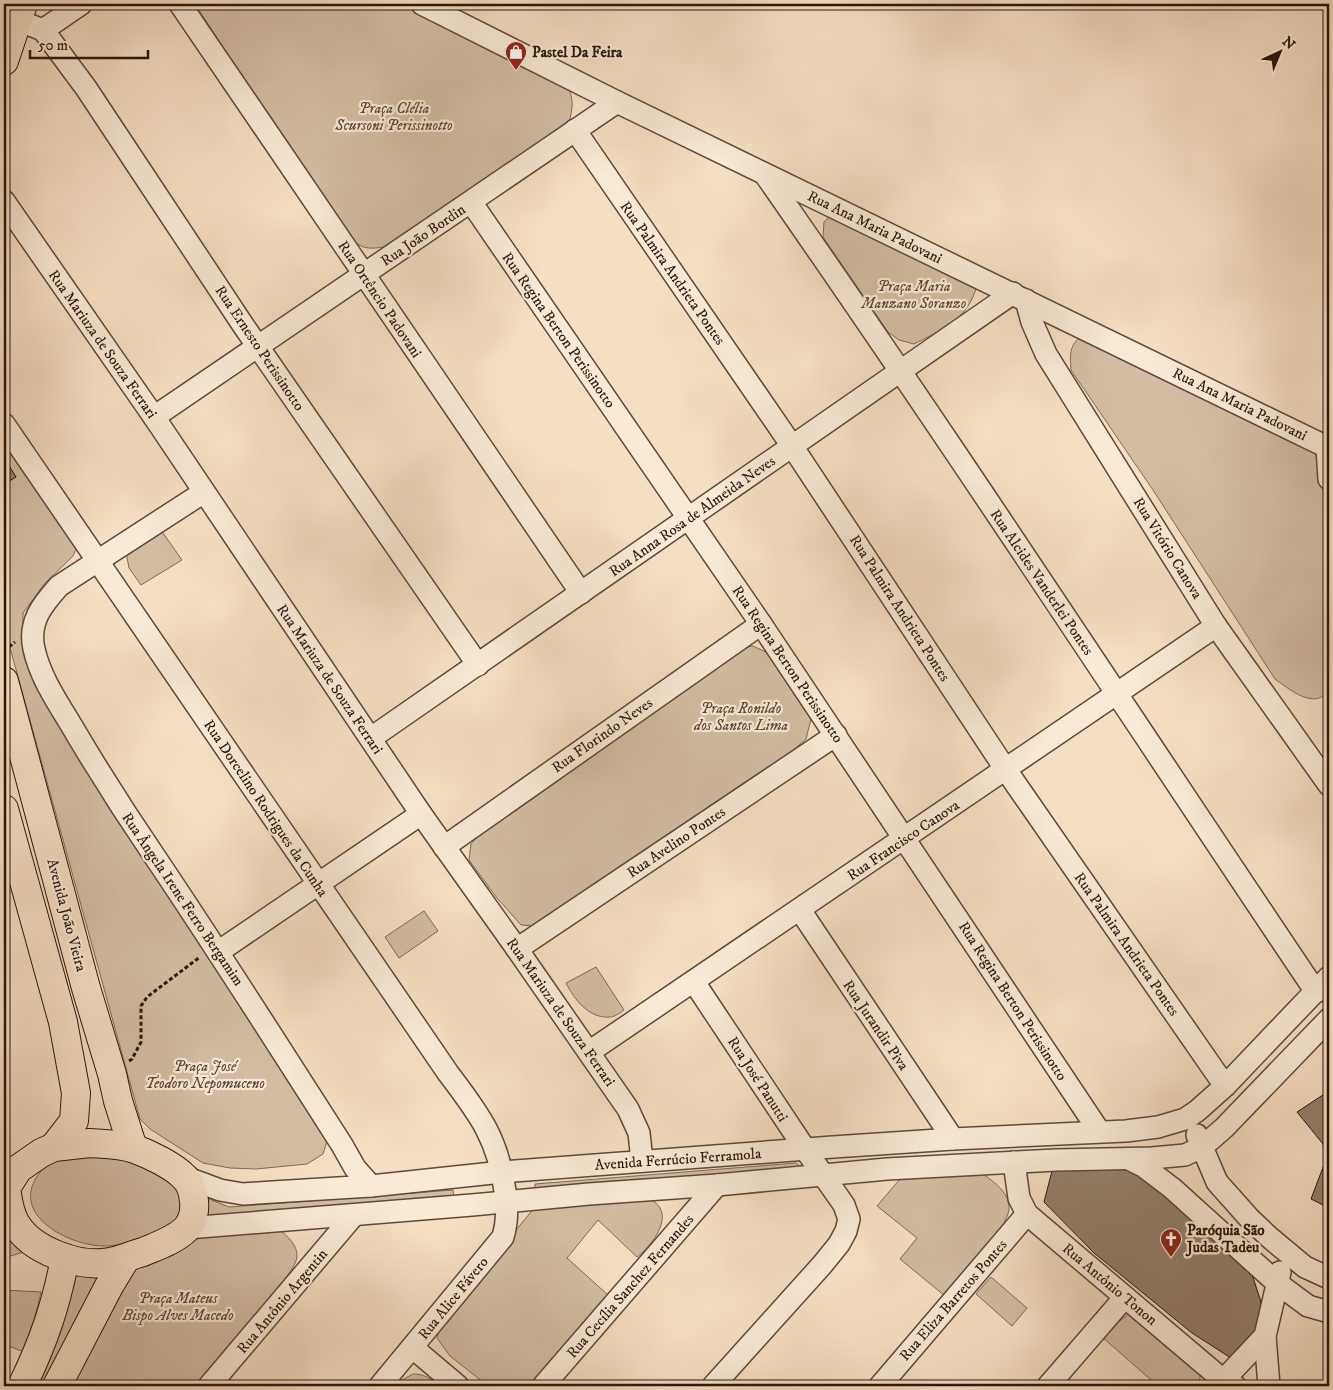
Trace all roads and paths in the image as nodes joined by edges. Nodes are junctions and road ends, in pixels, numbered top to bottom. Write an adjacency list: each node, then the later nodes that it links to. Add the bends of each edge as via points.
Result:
1 (81, 4): 5 (street)
2 (180, 4): 12 (street, Rua Ortêncio Padovani)
3 (422, 4): 7 (street, Rua Ana Maria Padovani)
4 (20, 12): 5 (street); 6 (main road)
5 (43, 30): 14 (street, Rua Ernesto Perissinotto, via 86,88)
6 (4, 61)
7 (617, 102): 8 (street, Rua João Bordin); 9 (street, Rua Ana Maria Padovani)
8 (575, 130): 11 (street, Rua João Bordin); 18 (street, Rua Palmira Andrieta Pontes)
9 (765, 174): 13 (street, Rua Ana Maria Padovani); 15 (street, Rua Alcides Vanderlei Pontes)
10 (4, 202): 16 (street, Rua Mariuza de Souza Ferrari)
11 (471, 202): 12 (street, Rua João Bordin); 22 (street, Rua Regina Berton Perissinotto)
12 (364, 275): 14 (street, Rua João Bordin); 24 (street, Rua Ortêncio Padovani)
13 (1019, 296): 15 (street, Rua Anna Rosa de Almeida Neves); 19 (street, Rua Ana Maria Padovani); 26 (street, Rua Vitório Canova, via 1046,354)
14 (259, 347): 16 (street, Rua João Bordin); 27 (street, Rua Ernesto Perissinotto)
15 (901, 371): 18 (street, Rua Anna Rosa de Almeida Neves); 29 (street, Rua Alcides Vanderlei Pontes)
16 (154, 417): 21 (street, Rua Mariuza de Souza Ferrari)
17 (4, 424): 23 (street, Rua Dorcelino Rodrigues da Cunha)
18 (792, 446): 22 (street, Rua Anna Rosa de Almeida Neves); 32 (street, Rua Palmira Andrieta Pontes)
19 (1328, 448): 20 (street)
20 (1329, 479)
21 (204, 492): 23 (street, Rua Ângela Irene Ferro Bergamim); 31 (street, Rua Mariuza de Souza Ferrari)
22 (689, 519): 24 (street, Rua Anna Rosa de Almeida Neves); 25 (street, Rua Regina Berton Perissinotto)
23 (96, 561): 38 (street, Rua Dorcelino Rodrigues da Cunha); 40 (street, Rua Ângela Irene Ferro Bergamim, via 59,586 42,606 35,620 34,648 44,679 102,778)
24 (582, 593): 27 (street, Rua Anna Rosa de Almeida Neves)
25 (761, 624): 30 (street, Rua Regina Berton Perissinotto); 37 (street, Rua Florindo Neves)
26 (1216, 626): 29 (street, Rua Francisco Canova); 33 (street, Rua Vitório Canova)
27 (478, 665): 31 (street, Rua Anna Rosa de Almeida Neves)
28 (4, 681): 46 (main road, Avenida João Vieira)
29 (1116, 694): 32 (street, Rua Francisco Canova); 43 (street, Rua Alcides Vanderlei Pontes)
30 (836, 735): 36 (street, Rua Regina Berton Perissinotto); 41 (street, Rua Avelino Pontes)
31 (371, 738): 35 (street, Rua Mariuza de Souza Ferrari)
32 (1006, 770): 36 (street, Rua Francisco Canova); 47 (street, Rua Palmira Andrieta Pontes)
33 (1329, 785)
34 (4, 809): 52 (main road, via 62,1022 76,1093 74,1121)
35 (421, 814): 37 (street, Rua Mariuza de Souza Ferrari); 38 (street)
36 (905, 838): 39 (street, Rua Francisco Canova); 49 (street, Rua Regina Berton Perissinotto)
37 (444, 846): 41 (street, Rua Mariuza de Souza Ferrari)
38 (318, 884): 40 (street); 61 (street, Rua Dorcelino Rodrigues da Cunha, via 473,1106 487,1129)
39 (800, 910): 42 (street, Rua Francisco Canova); 50 (street, Rua Jurandir Piva)
40 (216, 949): 46 (path, via 147,996 141,1006 141,1042 132,1059); 51 (street, Rua Ângela Irene Ferro Bergamim)
41 (517, 949): 45 (street, Rua Mariuza de Souza Ferrari)
42 (694, 982): 45 (street, Rua Francisco Canova); 55 (street, Rua José Panutti)
43 (1322, 984): 47 (street)
44 (1329, 1019): 53 (street)
45 (589, 1052): 58 (street, Rua Mariuza de Souza Ferrari, via 628,1109 639,1133)
46 (112, 1074): 54 (main road, Avenida João Vieira)
47 (1225, 1086): 48 (street, via 1197,1111)
48 (1179, 1121): 49 (street, Avenida Ferrúcio Ferramola, via 1158,1127); 53 (street, via 1190,1124); 56 (street, via 1170,1141)
49 (1099, 1131): 50 (street, Avenida Ferrúcio Ferramola)
50 (953, 1139): 55 (street, Avenida Ferrúcio Ferramola)
51 (342, 1145): 65 (street, Rua Ângela Irene Ferro Bergamim, via 354,1168); 66 (street, via 338,1169 327,1182)
52 (54, 1147): 54 (main road, via 90,1143); 60 (main road)
53 (1202, 1147): 56 (street, Avenida Ferrúcio Ferramola); 73 (street, via 1216,1182)
54 (133, 1148): 63 (main road)
55 (805, 1150): 58 (street, Avenida Ferrúcio Ferramola); 62 (street, Rua José Panutti)
56 (1174, 1157): 57 (street, Avenida Ferrúcio Ferramola); 69 (street)
57 (1124, 1158): 59 (street, Avenida Ferrúcio Ferramola); 69 (street, via 1143,1166)
58 (642, 1161): 61 (street, Avenida Ferrúcio Ferramola)
59 (1014, 1162): 62 (street, Avenida Ferrúcio Ferramola); 70 (street, Rua Antônio Tonon, via 1019,1198)
60 (11, 1169): 68 (main road)
61 (502, 1172): 65 (street, Avenida Ferrúcio Ferramola); 67 (street, Rua Dorcelino Rodrigues da Cunha)
62 (824, 1175): 64 (street, Avenida Ferrúcio Ferramola); 89 (street, Rua José Panutti, via 846,1212 848,1219 843,1238)
63 (185, 1177): 66 (street, Avenida Ferrúcio Ferramola, via 220,1190 243,1194); 72 (main road, via 193,1191 195,1211)
64 (717, 1185): 67 (street, Avenida Ferrúcio Ferramola); 88 (street, Rua Cecília Sanchez Fernandes)
65 (371, 1186): 66 (street, Avenida Ferrúcio Ferramola)
66 (316, 1188)
67 (506, 1202): 71 (street, Avenida Ferrúcio Ferramola); 81 (street, Rua Alice Fávero, via 508,1220 504,1237)
68 (6, 1203): 74 (main road, via 16,1224 28,1236 51,1253)
69 (1189, 1203): 77 (street)
70 (1027, 1214): 78 (street, Rua Antônio Tonon); 90 (street, Rua Eliza Barretos Pontes)
71 (354, 1215): 72 (street, Avenida Ferrúcio Ferramola); 82 (street, Rua Antônio Argentin)
72 (187, 1228): 75 (main road)
73 (1286, 1252): 76 (street, via 1304,1267); 77 (street)
74 (65, 1258): 75 (main road, via 94,1264); 84 (main road, via 50,1322)
75 (126, 1258): 85 (main road)
76 (1329, 1278)
77 (1277, 1283): 79 (street, via 1308,1306); 80 (street)
78 (1125, 1297): 83 (street, Rua Antônio Tonon); 91 (street)
79 (1329, 1312)
80 (1265, 1336): 83 (street); 92 (street)
81 (413, 1348): 86 (street, Rua Alice Fávero); 87 (street)
82 (218, 1383)
83 (1225, 1384)
84 (22, 1386)
85 (57, 1386)
86 (380, 1386)
87 (458, 1386)
88 (543, 1386)
89 (713, 1386)
90 (880, 1386)
91 (1048, 1386)
92 (1269, 1386)

